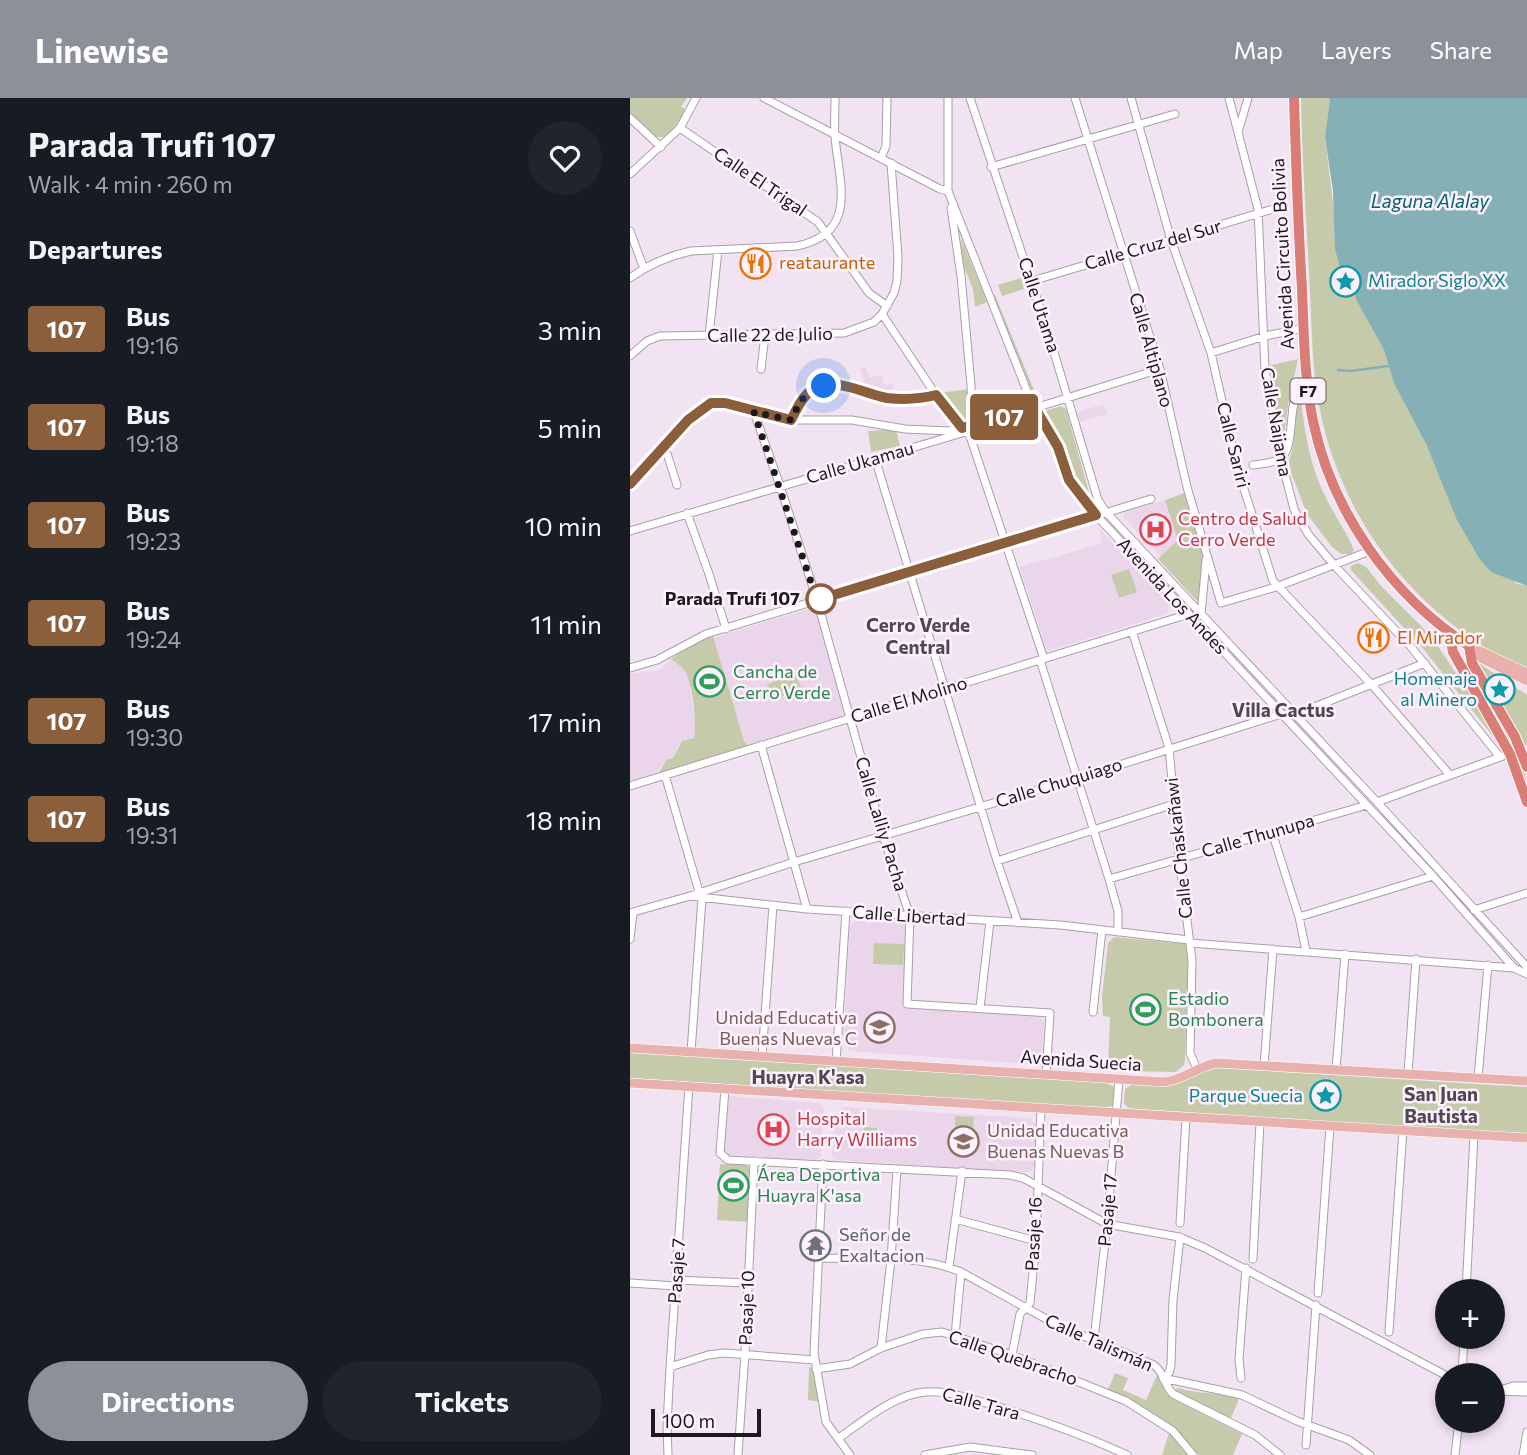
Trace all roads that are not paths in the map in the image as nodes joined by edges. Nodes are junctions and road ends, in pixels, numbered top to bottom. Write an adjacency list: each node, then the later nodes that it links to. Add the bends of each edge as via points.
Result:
1 (696, 98): 15 (street)
2 (764, 98): 17 (street)
3 (835, 98): 17 (street)
4 (887, 98): 20 (street, via 886,146)
5 (948, 98): 24 (street, Avenida Los Andes)
6 (970, 98): 22 (street, Calle Utama)
7 (1074, 98): 18 (street, Calle Altiplano)
8 (1131, 98): 14 (street, Calle Sariri)
9 (1229, 98): 16 (street, Calle Naijama)
10 (1248, 98): 16 (street)
11 (1294, 98): 37 (highway, Avenida Circuito Bolivia / F7)
12 (1174, 114): 14 (street)
13 (630, 118): 19 (street)
14 (1139, 124): 18 (street); 29 (street, Calle Sariri)
15 (680, 128): 19 (street); 28 (street, Calle El Trigal, via 818,222)
16 (1238, 133): 26 (street, Calle Naijama)
17 (834, 135): 20 (street); 28 (street, via 842,201)
18 (1087, 139): 22 (street); 31 (street, Calle Altiplano)
19 (662, 147): 23 (street)
20 (881, 158): 21 (street)
21 (891, 163): 24 (street); 35 (street, Calle 22 de Julio, via 898,268)
22 (991, 167): 34 (street, Calle Utama)
23 (630, 174)
24 (948, 191): 48 (street, Avenida Los Andes); 51 (street, via 971,385)
25 (1273, 209): 26 (street, Calle Cruz del Sur)
26 (1259, 214): 29 (street, Calle Cruz del Sur); 40 (street, Calle Naijama)
27 (630, 231): 32 (street)
28 (826, 234): 30 (street, via 797,246); 35 (street, Calle El Trigal, via 869,293)
29 (1171, 240): 31 (street, Calle Cruz del Sur); 41 (street, Calle Sariri)
30 (718, 250): 32 (street, via 676,254); 39 (street)
31 (1123, 255): 34 (street, Calle Cruz del Sur); 44 (street, Calle Altiplano)
32 (644, 269): 33 (street)
33 (630, 278)
34 (1032, 281): 47 (street, Calle Utama)
35 (887, 306): 36 (street, Calle 22 de Julio)
36 (882, 314): 38 (street, Calle 22 de Julio, via 864,327 844,333); 46 (street)
37 (1304, 328): 40 (street); 45 (highway, Avenida Circuito Bolivia / F7)
38 (765, 335): 39 (street, Calle 22 de Julio); 43 (street)
39 (709, 337): 42 (street, Calle 22 de Julio, via 660,336)
40 (1265, 337): 41 (street); 54 (street, Calle Naijama, via 1265,369)
41 (1211, 353): 56 (street, Calle Sariri)
42 (630, 356)
43 (761, 369)
44 (1160, 369): 47 (street, Calle Ukamau); 68 (street, Calle Altiplano)
45 (1307, 384): 54 (street, via 1295,392 1287,450); 67 (highway, Avenida Circuito Bolivia / F7, via 1333,486)
46 (936, 395): 50 (street, via 886,398 852,388 815,387); 51 (street)
47 (1067, 399): 48 (street, Calle Ukamau); 63 (street, Calle Utama)
48 (1035, 408): 51 (street, Calle Ukamau); 64 (street, Avenida Los Andes, via 1058,447 1069,480)
49 (754, 412): 50 (street); 52 (street, via 711,403); 60 (street, Calle Lalliy Pacha)
50 (791, 420): 51 (street, via 852,420 938,432)
51 (968, 428): 53 (street, Calle Ukamau); 66 (street)
52 (664, 444): 58 (street); 59 (street)
53 (875, 458): 60 (street, Calle Ukamau); 70 (street)
54 (1281, 459): 55 (street); 69 (street, Calle Naijama, via 1294,509)
55 (1253, 466)
56 (1238, 470): 57 (street); 71 (street, Calle Sariri)
57 (1229, 474)
58 (630, 484)
59 (677, 485)
60 (780, 486): 62 (street, Calle Ukamau); 72 (street, Calle Lalliy Pacha)
61 (1151, 499): 63 (street)
62 (687, 513): 65 (street, Calle Ukamau); 75 (street)
63 (1106, 513): 64 (street); 74 (street, Avenida Los Andes)
64 (1096, 515): 66 (street); 73 (street, Avenida Los Andes)
65 (630, 531)
66 (1006, 543): 70 (street); 79 (street)
67 (1370, 551): 69 (street); 77 (highway, Avenida Circuito Bolivia / F7, via 1412,600)
68 (1207, 553): 71 (street, Calle Altiplano, via 1221,604); 74 (street)
69 (1334, 565): 71 (street); 80 (street, Calle Naijama)
70 (911, 572): 72 (street); 85 (street)
71 (1276, 587): 84 (street, Calle Sariri)
72 (817, 600): 75 (street); 89 (street, Calle Lalliy Pacha)
73 (1189, 614): 76 (street, Calle El Molino); 87 (street, Avenida Los Andes)
74 (1201, 615): 88 (street, Avenida Los Andes)
75 (726, 629): 81 (street)
76 (1132, 631): 79 (street, Calle El Molino); 91 (street, Calle Chaskañawi)
77 (1455, 637): 78 (highway, Avenida Circuito Bolivia / F7); 92 (highway, via 1453,652)
78 (1469, 646): 82 (main road, Avenida Circuito Bolivia); 83 (main road, Avenida Circuito Bolivia, via 1480,659); 93 (highway, via 1472,663)
79 (1042, 659): 85 (street, Calle El Molino); 96 (street)
80 (1425, 663): 84 (street, Calle Chuquiago); 92 (street, Calle Naijama)
81 (630, 667)
82 (1527, 673)
83 (1527, 681): 86 (street)
84 (1372, 685): 88 (street, Calle Chuquiago); 95 (street, Calle Sariri)
85 (946, 689): 89 (street, Calle El Molino); 102 (street)
86 (1527, 689)
87 (1281, 714): 88 (street, Calle Chuquiago); 91 (street, Calle Chuquiago); 101 (street, Avenida Los Andes)
88 (1294, 715): 98 (street, Avenida Los Andes)
89 (850, 718): 90 (street, Calle El Molino); 105 (street, Calle Lalliy Pacha)
90 (761, 745): 94 (street, Calle El Molino); 108 (street)
91 (1169, 748): 96 (street, Calle Chuquiago); 100 (street, Calle Chaskañawi)
92 (1505, 755): 95 (street); 99 (highway)
93 (1527, 767)
94 (666, 775): 97 (street, Calle El Molino); 112 (street)
95 (1450, 775): 98 (street)
96 (1077, 778): 102 (street, Calle Chuquiago); 103 (street)
97 (630, 786)
98 (1377, 802): 115 (street, Avenida Los Andes)
99 (1527, 802)
100 (1174, 804): 103 (street); 106 (street, Calle Chaskañawi)
101 (1367, 805): 104 (street, Calle Thunupa); 109 (street, Avenida Los Andes)
102 (981, 807): 105 (street, Calle Chuquiago); 107 (street)
103 (1094, 831): 107 (street); 110 (street)
104 (1272, 832): 106 (street, Calle Thunupa); 119 (street)
105 (883, 836): 108 (street, Calle Chuquiago); 118 (street, Calle Lalliy Pacha)
106 (1179, 858): 110 (street, Calle Thunupa); 125 (street, Calle Chaskañawi)
107 (997, 861): 121 (street)
108 (793, 862): 112 (street, Calle Chuquiago); 114 (street)
109 (1433, 876): 119 (street); 131 (street, Avenida Los Andes)
110 (1110, 879): 123 (street)
111 (1527, 893): 115 (street)
112 (697, 896): 113 (street, Calle Libertad); 117 (street, Calle Libertad); 136 (street)
113 (773, 905): 114 (street, Calle Libertad); 137 (street)
114 (807, 909): 116 (street, Calle Libertad)
115 (1474, 910): 132 (street, Avenida Los Andes)
116 (846, 911): 118 (street, Calle Libertad); 138 (street)
117 (632, 913): 124 (street)
118 (910, 916): 120 (street, Calle Libertad); 133 (street, via 907,1004)
119 (1299, 917): 127 (street)
120 (990, 921): 121 (street, Calle Libertad); 133 (street)
121 (1018, 923): 122 (street, Calle Libertad)
122 (1102, 930): 123 (street, Calle Libertad); 134 (street)
123 (1118, 932): 125 (street, Calle Libertad)
124 (630, 939)
125 (1190, 942): 126 (street, Calle Libertad); 140 (street, Calle Chaskañawi, via 1190,1053)
126 (1273, 949): 127 (street, Calle Libertad); 139 (street)
127 (1306, 951): 128 (street, Calle Libertad)
128 (1345, 954): 129 (street, Calle Libertad); 141 (street)
129 (1416, 959): 130 (street, Calle Libertad); 142 (street)
130 (1488, 965): 131 (street, Calle Libertad); 144 (street)
131 (1514, 968): 132 (street, Calle Libertad)
132 (1527, 971)
133 (980, 1008): 143 (street, via 1049,1013)
134 (1093, 1012)
135 (630, 1048): 136 (main road, Avenida Suecia)
136 (691, 1052): 137 (main road, Avenida Suecia)
137 (762, 1057): 138 (main road, Avenida Suecia)
138 (836, 1062): 143 (main road, Avenida Suecia)
139 (1264, 1066): 140 (main road, Avenida Suecia, via 1216,1063); 141 (main road, Avenida Suecia)
140 (1197, 1069): 145 (main road, Avenida Suecia, via 1171,1082)
141 (1336, 1070): 142 (main road, Avenida Suecia)
142 (1408, 1074): 144 (main road, Avenida Suecia)
143 (1046, 1075): 145 (main road, Avenida Suecia)
144 (1478, 1078): 146 (main road, Avenida Suecia)
145 (1119, 1079): 151 (street, Pasaje 17)
146 (1527, 1081)
147 (630, 1083): 148 (main road)
148 (689, 1086): 149 (main road); 176 (street, Pasaje 7)
149 (725, 1088): 150 (main road); 158 (street, via 720,1153 728,1160)
150 (1041, 1109): 151 (main road); 162 (street, Pasaje 16)
151 (1116, 1114): 152 (main road); 165 (street, Pasaje 17)
152 (1186, 1118): 153 (main road); 164 (street)
153 (1259, 1122): 154 (main road); 169 (street)
154 (1330, 1126): 155 (main road); 178 (street)
155 (1403, 1130): 156 (main road); 181 (street)
156 (1474, 1135): 157 (main road); 174 (street)
157 (1527, 1138)
158 (754, 1161): 159 (street); 177 (street, Pasaje 10)
159 (823, 1164): 160 (street); 168 (street)
160 (897, 1169): 161 (street); 170 (street)
161 (962, 1171): 162 (street, via 1010,1175); 163 (street)
162 (1037, 1185): 165 (street); 167 (street, Pasaje 16)
163 (955, 1219): 167 (street); 171 (street)
164 (1180, 1223)
165 (1107, 1224): 166 (street); 183 (street, Pasaje 17)
166 (1180, 1237): 172 (street); 191 (street, via 1171,1365)
167 (1036, 1241): 180 (street, Pasaje 16, via 1030,1303)
168 (819, 1258): 170 (street, Calle Talismán); 187 (street)
169 (1253, 1259)
170 (891, 1260): 171 (street, Calle Talismán); 184 (street)
171 (949, 1267): 173 (street, Calle Talismán)
172 (1246, 1268): 179 (street); 192 (street)
173 (961, 1272): 180 (street, Calle Talismán); 182 (street)
174 (1467, 1279)
175 (630, 1283): 176 (street)
176 (676, 1283): 177 (street); 188 (street, Pasaje 7)
177 (747, 1283): 185 (street, Pasaje 10)
178 (1318, 1293)
179 (1316, 1305): 190 (street); 197 (street)
180 (1025, 1308): 183 (street, Calle Talismán); 186 (street, Pasaje 16)
181 (1389, 1332)
182 (955, 1336): 184 (street, Calle Quebracho, via 930,1333); 186 (street, Calle Quebracho)
183 (1094, 1340): 191 (street, Calle Talismán, via 1154,1365)
184 (881, 1348): 189 (street, Calle Quebracho, via 850,1364)
185 (746, 1353): 187 (street); 188 (street, via 708,1355); 203 (street, Pasaje 10)
186 (1012, 1355): 208 (street, Calle Quebracho, via 1140,1409 1173,1431)
187 (815, 1360): 189 (street)
188 (670, 1367): 202 (street, Pasaje 7)
189 (816, 1369): 200 (street, via 826,1422)
190 (1435, 1369)
191 (1163, 1378): 197 (street, Calle Talismán, via 1229,1391); 209 (street, via 1173,1394 1255,1435)
192 (1241, 1378)
193 (1527, 1386): 194 (street)
194 (1505, 1388)
195 (1505, 1391): 196 (street)
196 (1527, 1392)
197 (1307, 1424): 201 (street); 210 (street, Calle Talismán, via 1349,1440)
198 (1527, 1432): 212 (street)
199 (1457, 1433): 211 (street)
200 (839, 1438): 204 (street); 207 (street, Calle Tara, via 900,1399 916,1393 950,1392 1075,1432)
201 (1306, 1445)
202 (668, 1455)
203 (738, 1455)
204 (850, 1455)
205 (925, 1455): 206 (street, via 970,1447)
206 (1032, 1455)
207 (1127, 1455)
208 (1193, 1455)
209 (1280, 1455)
210 (1370, 1455)
211 (1455, 1455)
212 (1523, 1455)

